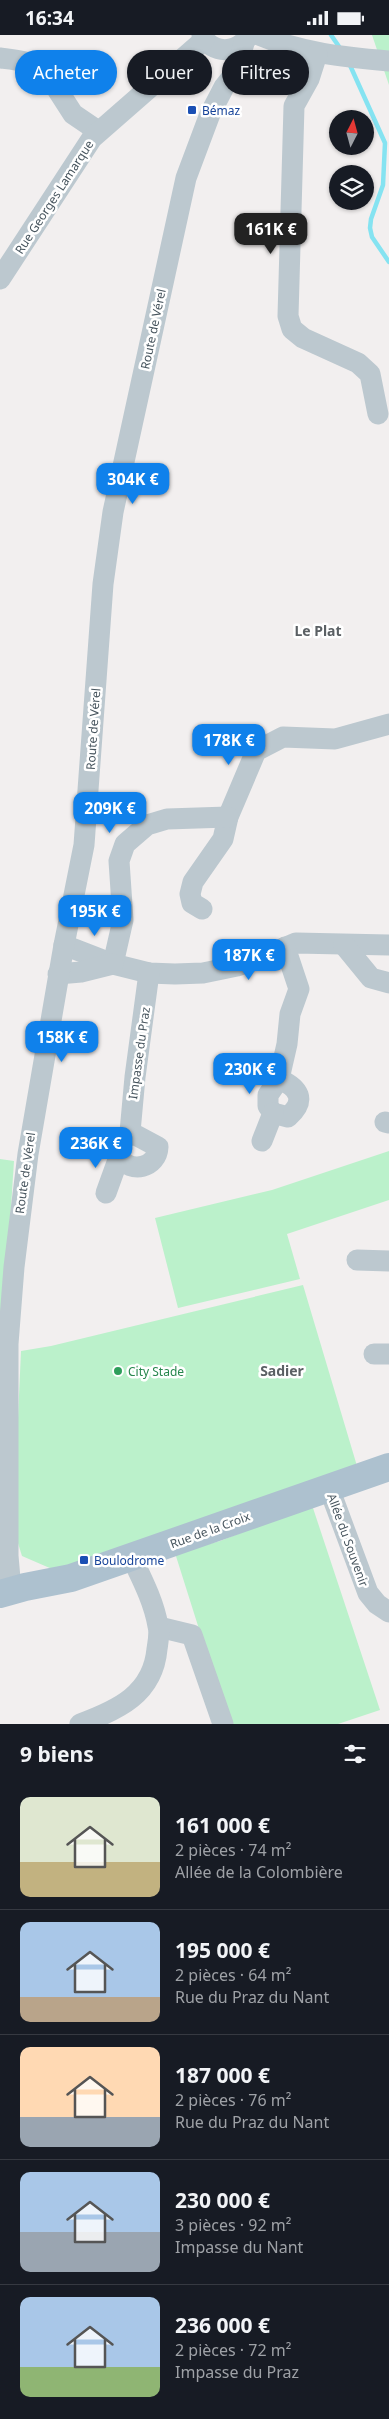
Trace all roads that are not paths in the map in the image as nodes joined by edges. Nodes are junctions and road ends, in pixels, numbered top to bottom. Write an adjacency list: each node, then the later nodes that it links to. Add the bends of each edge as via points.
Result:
1 (251, 38): 2 (street, via 231,49); 3 (street, Route de Vérel); 4 (street)
2 (208, 41): 6 (street, Route de Vérel); 9 (street, Rue Georges Lamarque)
3 (246, 50)
4 (317, 54): 7 (street); 11 (street, via 309,79 294,106 288,315 292,329 303,338 358,363 370,374)
5 (0, 58): 9 (street, via 28,62 41,68 73,114)
6 (222, 59)
7 (389, 61)
8 (222, 91): 15 (street, Route de Vérel, via 186,178 113,513 102,584 88,812)
9 (98, 131): 10 (street, Rue Georges Lamarque)
10 (0, 279)
11 (378, 414)
12 (389, 724): 13 (street, via 335,739 283,737 256,751)
13 (228, 817): 14 (street, via 223,839 193,882 192,903); 19 (street, via 167,819 146,825 125,844 119,861 122,920)
14 (202, 909)
15 (64, 945): 19 (street); 21 (street, Route de Vérel)
16 (344, 945): 17 (street); 18 (street, via 309,942); 22 (street, via 371,978)
17 (389, 945)
18 (285, 947): 20 (street, via 261,958 203,973); 23 (street, via 299,989 290,1014)
19 (113, 964): 20 (street); 21 (street)
20 (149, 973): 25 (street, Impasse du Praz, via 134,1077)
21 (58, 974): 34 (street, Route de Vérel, via 20,1202 10,1316)
22 (389, 983)
23 (279, 1079): 24 (street, via 268,1095 268,1106); 24 (street, via 294,1088 299,1099 294,1112 288,1117)
24 (273, 1113): 26 (street)
25 (130, 1132): 27 (street, Impasse du Praz, via 122,1142); 27 (street, via 156,1143 158,1155 153,1161 138,1167 129,1166)
26 (262, 1141)
27 (119, 1157): 28 (street, Impasse du Praz)
28 (106, 1193)
29 (357, 1260): 30 (street)
30 (389, 1261)
31 (389, 1467): 32 (main road, Rue de la Croix)
32 (329, 1488): 33 (main road, Rue de la Croix); 35 (street, Allée du Souvenir, via 368,1593)
33 (132, 1558): 34 (main road, Rue de la Croix, via 71,1578); 36 (street)
34 (6, 1592)
35 (389, 1612)
36 (159, 1627): 37 (street, via 156,1663 147,1682 135,1696); 38 (street, via 192,1635)
37 (80, 1724)
38 (222, 1724)

